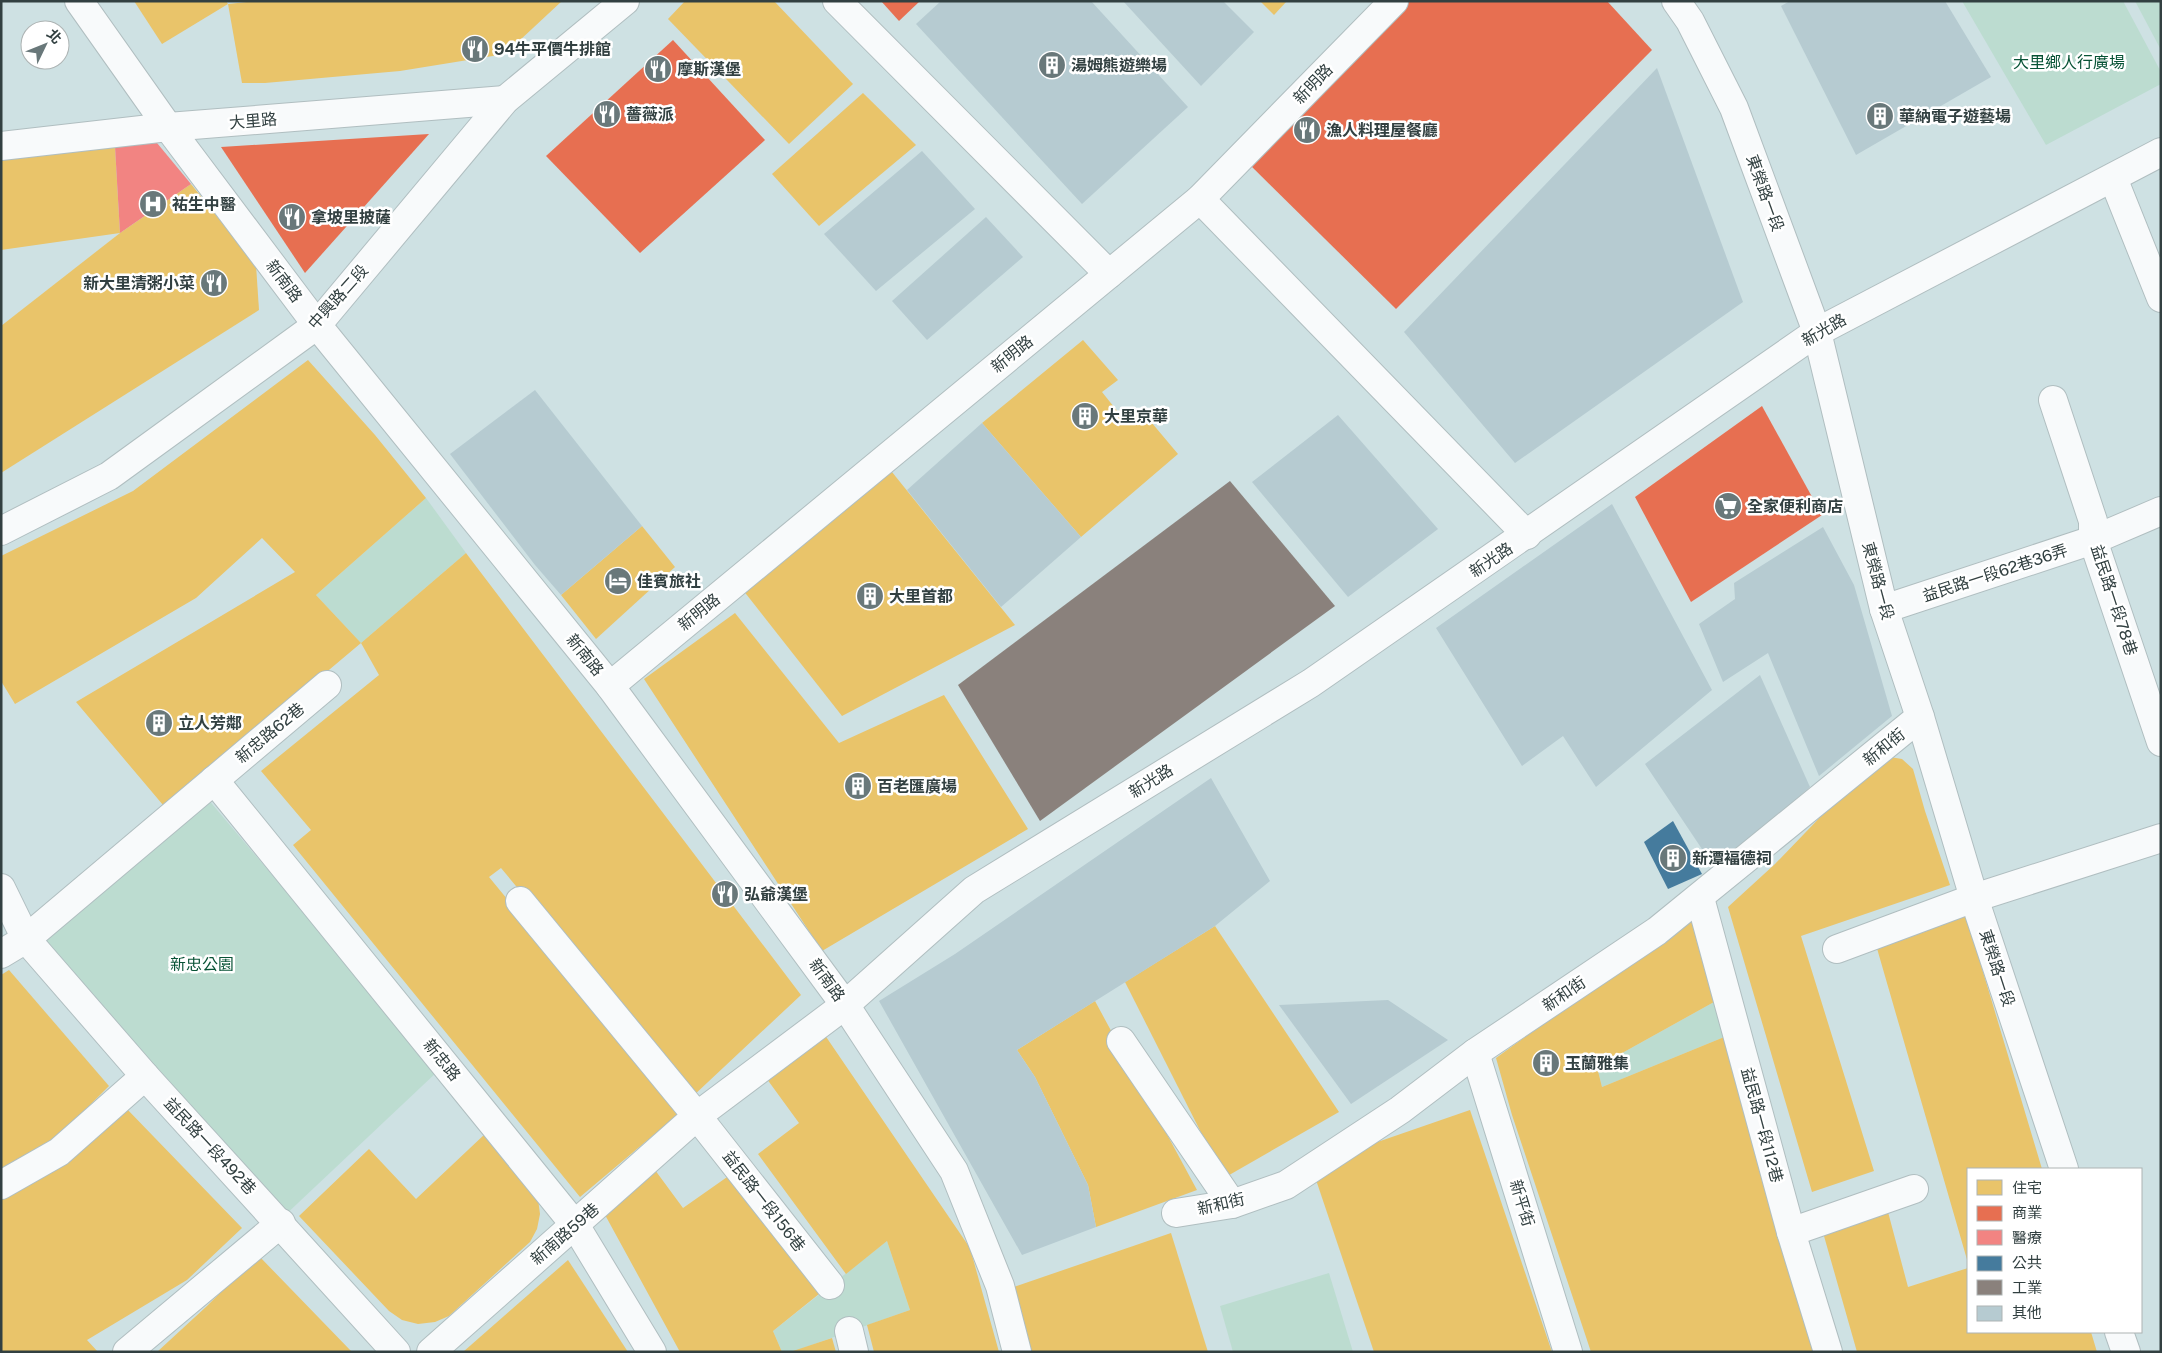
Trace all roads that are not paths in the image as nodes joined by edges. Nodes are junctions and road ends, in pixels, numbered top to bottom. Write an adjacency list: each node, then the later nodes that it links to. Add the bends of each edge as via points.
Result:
1 (625, 1): 6 (street, 中興路二段)
2 (837, 1): 12 (street)
3 (1394, 1): 11 (street, 新明路)
4 (1676, 1): 15 (street, 東榮路一段, via 1690,21 1734,108)
5 (84, 3): 7 (street, 新南路)
6 (505, 100): 7 (street, 大里路); 14 (street, 中興路二段)
7 (168, 127): 8 (street, 大里路); 14 (street, 新南路)
8 (1, 146)
9 (2161, 152): 10 (street, 新光路)
10 (2113, 178): 13 (street); 15 (street, 新光路)
11 (1200, 199): 12 (street, 新明路); 19 (street)
12 (1109, 274): 23 (street, 新明路)
13 (2161, 298)
14 (317, 325): 18 (street, 中興路二段, via 109,476); 23 (street, 新南路)
15 (1817, 332): 19 (street, 新光路); 21 (street, 東榮路一段)
16 (2053, 400): 20 (street, 益民路一段78巷, via 2093,521)
17 (2161, 511): 20 (street, 益民路一段62巷36弄)
18 (1, 530)
19 (1527, 535): 35 (street, 新光路, via 1311,683 974,890)
20 (2093, 540): 21 (street, 益民路一段62巷36弄); 25 (street, 益民路一段78巷)
21 (1884, 609): 24 (street, 東榮路一段)
22 (327, 685): 26 (street, 新忠路62巷)
23 (610, 686): 35 (street, 新南路)
24 (1920, 717): 29 (street, 新和街); 30 (street, 東榮路一段)
25 (2161, 742)
26 (214, 780): 32 (street); 46 (street, 新忠路)
27 (2161, 838): 30 (street)
28 (1, 888): 32 (street, 益民路一段492巷)
29 (1700, 898): 37 (street, 新和街, via 1657,931); 47 (street, 益民路一段112巷)
30 (1974, 898): 33 (street); 40 (street, 東榮路一段)
31 (520, 901): 39 (street)
32 (26, 939): 34 (street); 38 (street, 益民路一段492巷)
33 (1837, 949)
34 (1, 954)
35 (845, 1005): 39 (street, 新南路59巷); 54 (street, 新南路, via 954,1171 1000,1286)
36 (1120, 1041): 43 (street)
37 (1475, 1053): 43 (street, 新和街, via 1400,1110 1286,1185); 55 (street, 新平街)
38 (145, 1076): 41 (street, via 59,1152); 45 (street, 益民路一段492巷)
39 (697, 1116): 46 (street, 新南路59巷); 48 (street, 益民路一段156巷)
40 (2064, 1168)
41 (1, 1185)
42 (1914, 1189): 47 (street)
43 (1232, 1204): 44 (street, 新和街)
44 (1176, 1214)
45 (281, 1223): 50 (street); 51 (street, 益民路一段492巷)
46 (575, 1226): 52 (street, 新南路59巷); 53 (street, 新忠路)
47 (1791, 1232): 56 (street, 益民路一段112巷)
48 (830, 1285)
49 (2119, 1333): 57 (street)
50 (127, 1352)
51 (396, 1352)
52 (431, 1352)
53 (652, 1352)
54 (1017, 1352)
55 (1568, 1352)
56 (1828, 1352)
57 (2126, 1352)

